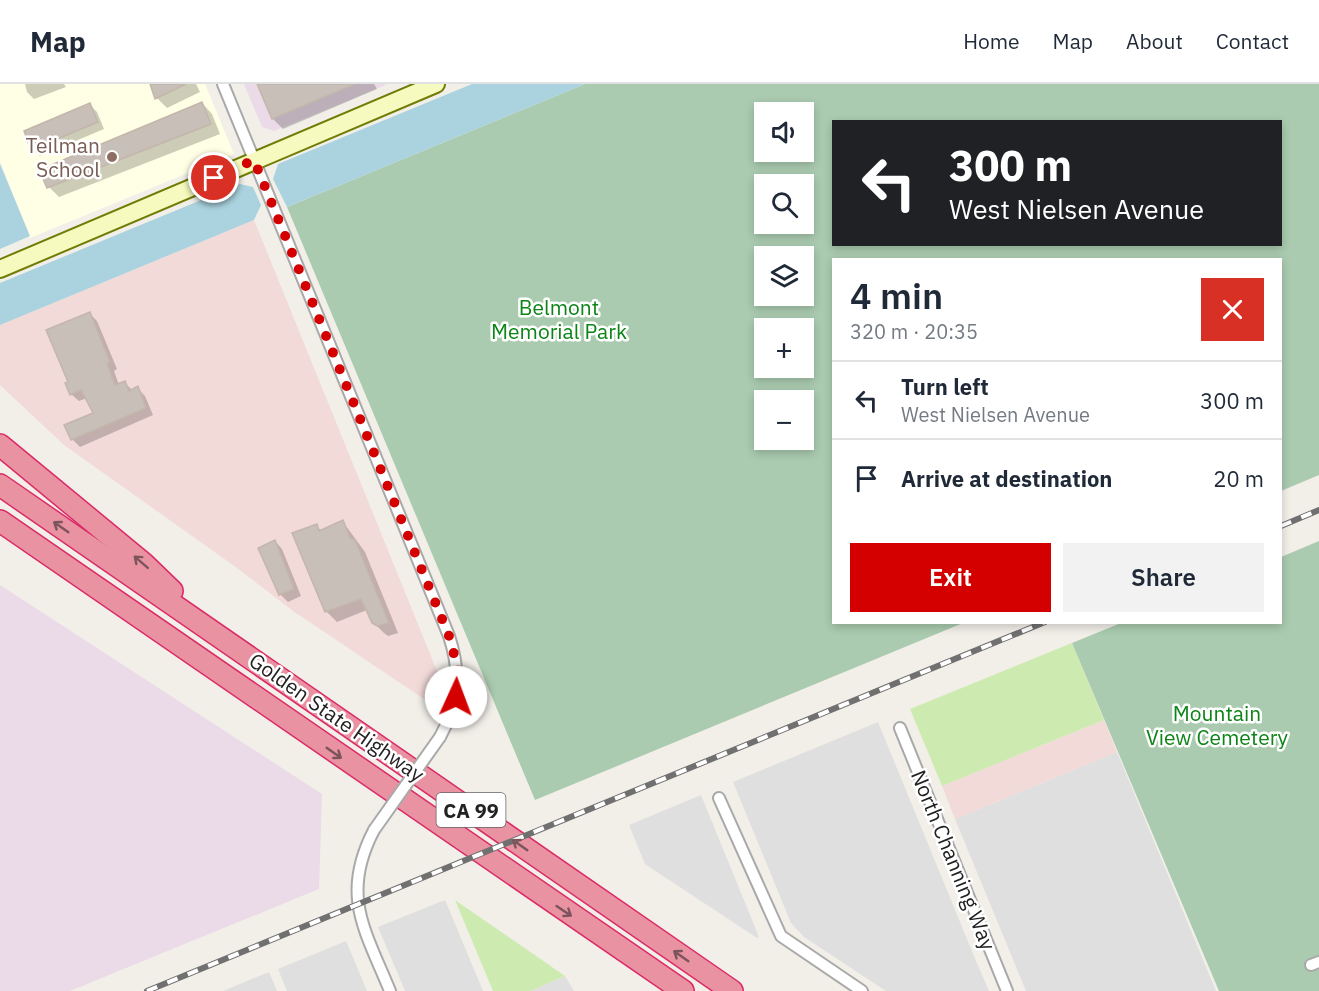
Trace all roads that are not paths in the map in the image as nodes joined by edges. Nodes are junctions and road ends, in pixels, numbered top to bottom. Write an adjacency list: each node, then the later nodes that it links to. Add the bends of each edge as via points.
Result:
1 (223, 84): 3 (street)
2 (436, 84): 3 (street)
3 (254, 160): 4 (street); 14 (street, bridge, via 458,669 456,697 440,737 374,830 361,860 357,905)
4 (0, 269)
5 (0, 445): 9 (highway, one-way to 5, via 143,563)
6 (0, 485): 9 (highway, Golden State Highway / CA 99, one-way to 6)
7 (0, 521): 10 (highway, Golden State Highway / CA 99)
8 (0, 536): 10 (highway)
9 (213, 632): 13 (highway, Golden State Highway / CA 99, one-way to 9)
10 (286, 720): 15 (highway, Golden State Highway / CA 99, one-way to 15)
11 (900, 728): 17 (street, North Channing Way)
12 (719, 798): 16 (street, via 781,936)
13 (731, 990)
14 (390, 991)
15 (683, 991)
16 (862, 991)
17 (1007, 991)

